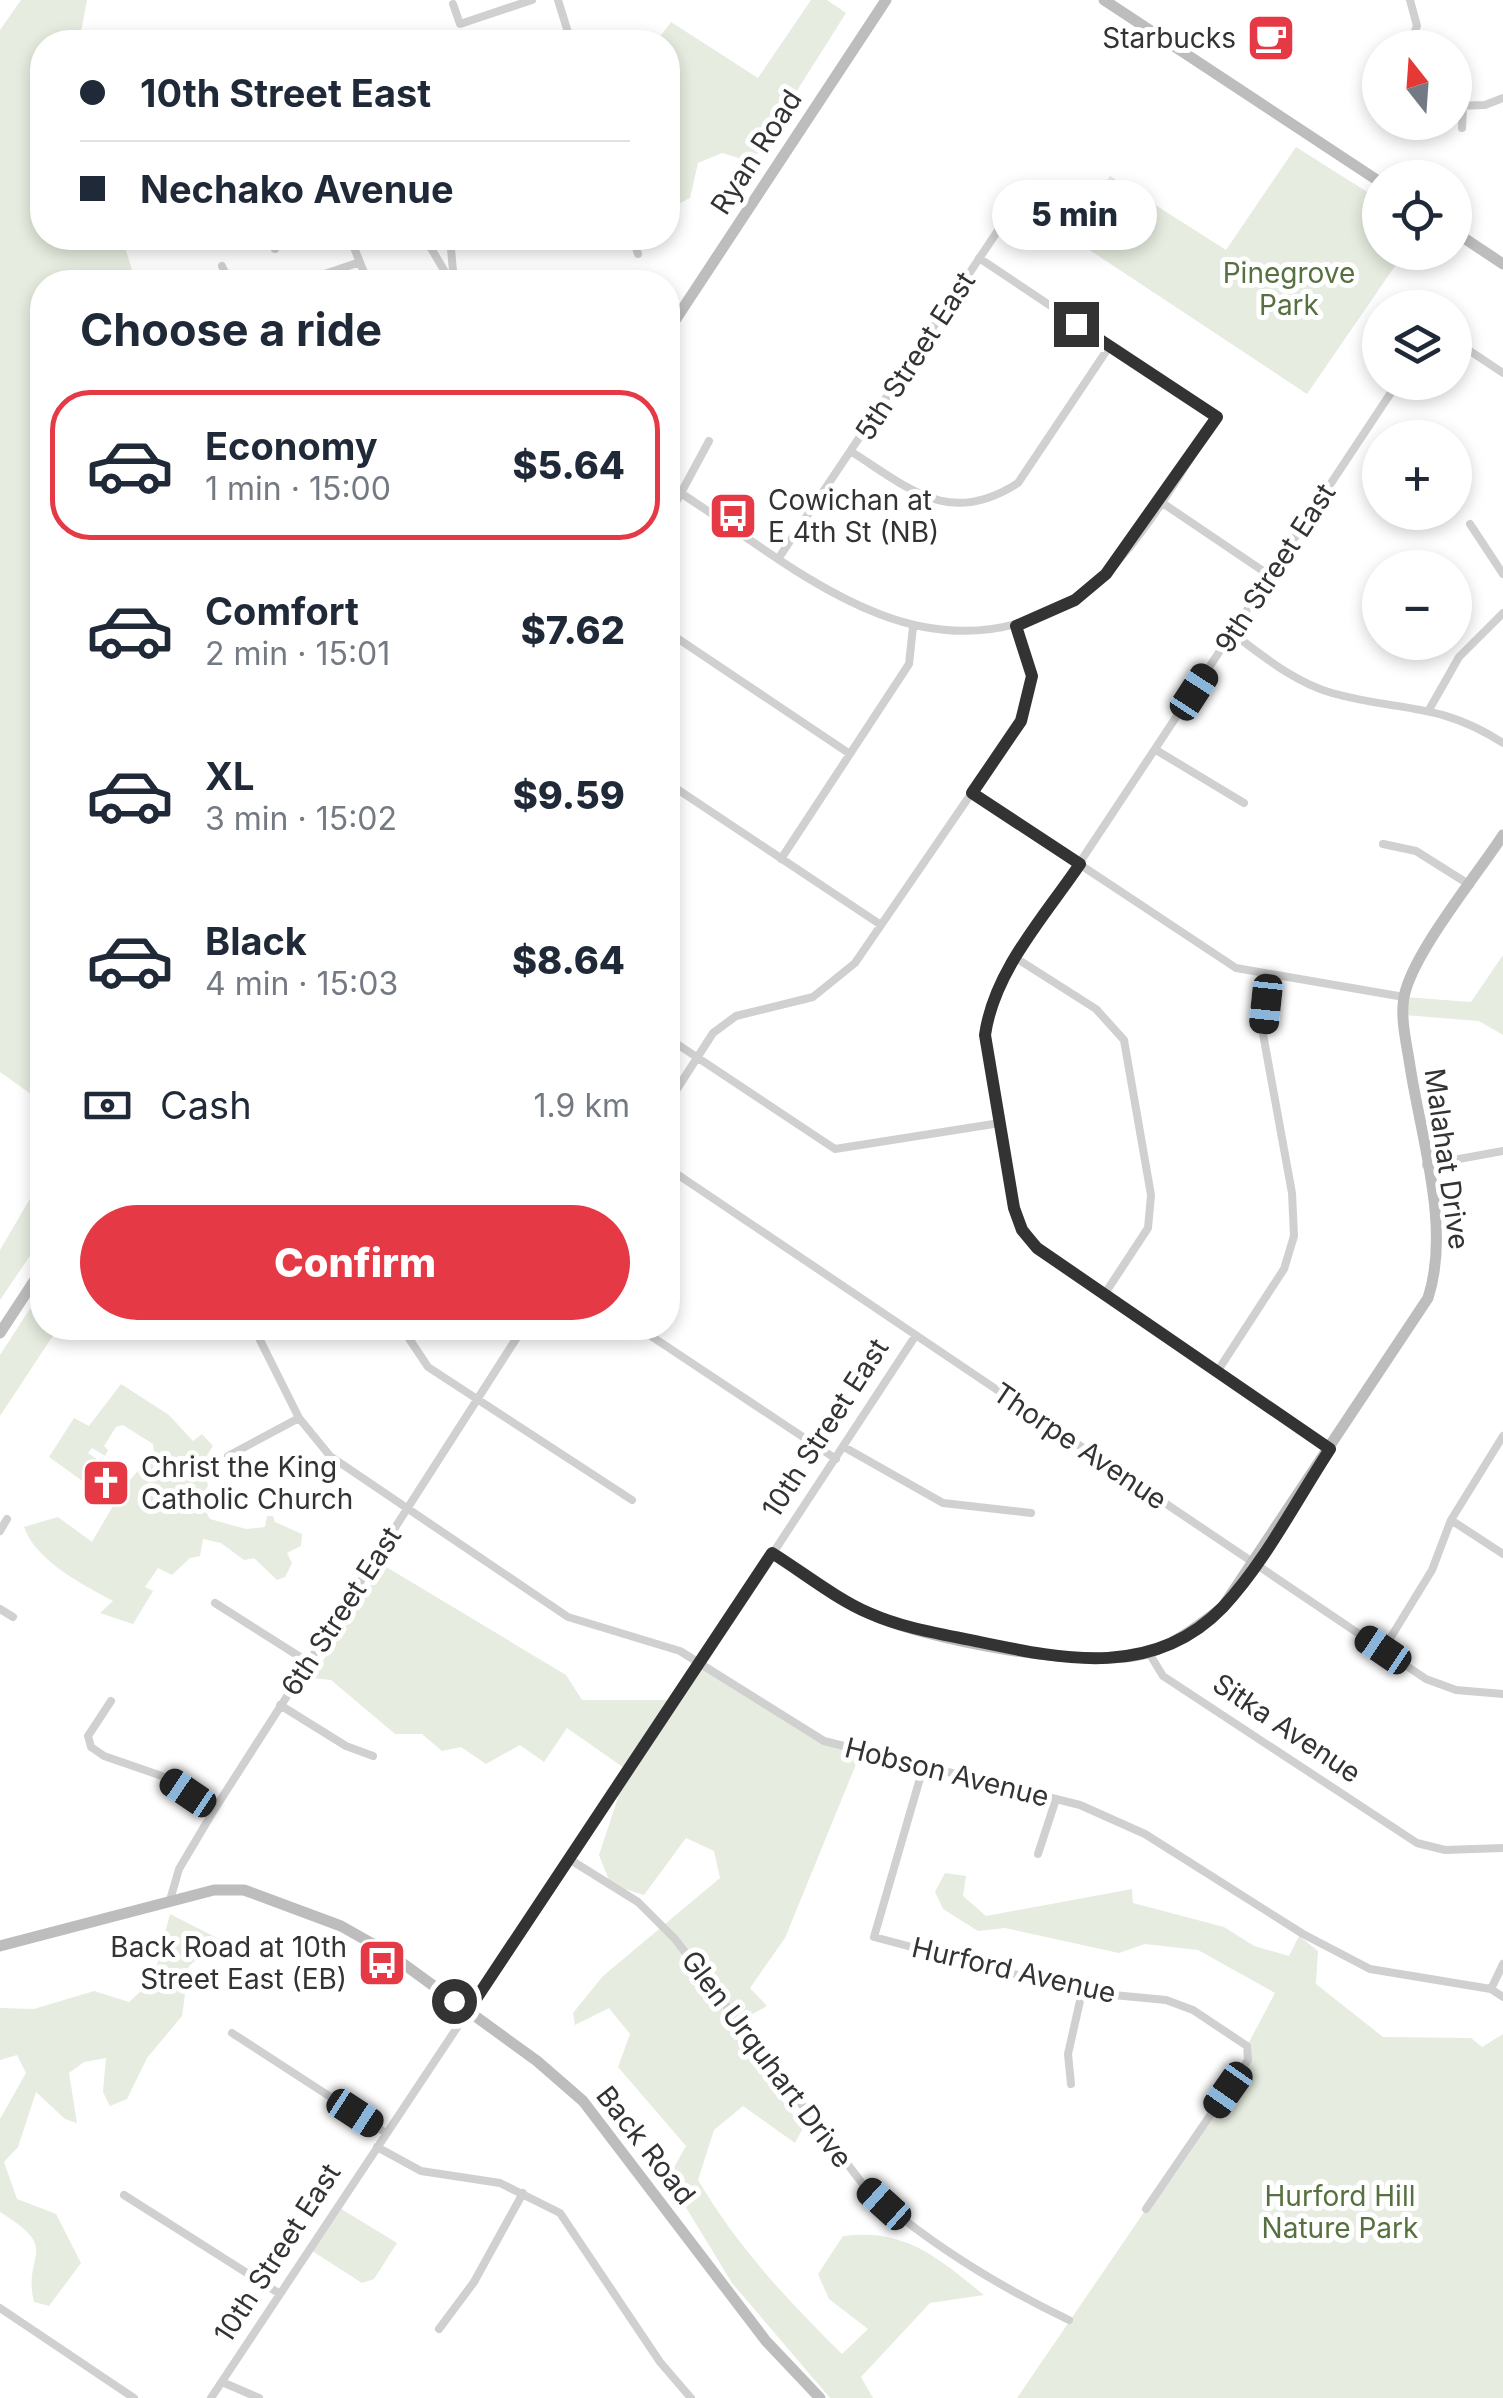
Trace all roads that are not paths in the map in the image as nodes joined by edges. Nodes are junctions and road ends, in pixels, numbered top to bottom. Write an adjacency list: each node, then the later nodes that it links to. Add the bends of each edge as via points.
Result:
1 (532, 0): 6 (street, via 460,24)
2 (558, 0): 7 (street)
3 (886, 0): 24 (street, Ryan Road)
4 (1104, 0): 11 (street)
5 (1410, 0): 8 (street)
6 (454, 4)
7 (567, 30)
8 (1415, 30)
9 (1503, 98): 10 (street)
10 (1472, 104)
11 (1362, 170)
12 (1017, 202): 17 (street, 5th Street East)
13 (1472, 243): 19 (street)
14 (355, 250): 18 (street)
15 (637, 250): 16 (street)
16 (638, 254)
17 (979, 258): 25 (street); 30 (street, 5th Street East)
18 (360, 262): 22 (street); 23 (street)
19 (1503, 264)
20 (222, 266): 21 (street)
21 (224, 270)
22 (336, 270)
23 (363, 270)
24 (680, 313)
25 (1109, 346): 30 (street, via 1018,482 997,496 935,501); 32 (street, via 1217,417)
26 (1472, 352): 27 (street)
27 (1503, 373)
28 (1386, 400): 36 (street, 9th Street East)
29 (709, 441): 31 (street)
30 (852, 452): 34 (street, 5th Street East)
31 (680, 493): 34 (street)
32 (1160, 502): 36 (street); 38 (street, via 1106,574 1075,600)
33 (1472, 527): 35 (street)
34 (778, 559): 39 (street, via 864,610)
35 (1503, 574)
36 (1268, 575): 40 (street, 9th Street East)
37 (1503, 612): 42 (street, via 1459,657)
38 (1016, 626): 39 (street, via 965,632); 47 (street, via 1032,676 1021,721)
39 (913, 627): 45 (street, via 909,664)
40 (1232, 633): 42 (street, via 1289,675 1332,693); 44 (street, 9th Street East)
41 (680, 640): 45 (street)
42 (1430, 708): 43 (street)
43 (1503, 744)
44 (1156, 750): 48 (street); 52 (street, 9th Street East)
45 (850, 754): 51 (street)
46 (680, 791): 51 (street)
47 (972, 793): 52 (street); 54 (street)
48 (1244, 803)
49 (1503, 836): 53 (street)
50 (1383, 844): 53 (street, via 1416,851)
51 (781, 859): 54 (street)
52 (1080, 864): 55 (street, 9th Street East); 56 (street, via 1236,968)
53 (1470, 886): 57 (street, via 1421,958)
54 (881, 926): 59 (street, via 834,984 813,997 736,1016 712,1033)
55 (1016, 958): 61 (street, 9th Street East, via 998,986 985,1035); 66 (street, via 1096,1009 1124,1040 1151,1195 1148,1228)
56 (1269, 974): 57 (street); 73 (street, via 1263,1034 1294,1236 1284,1269)
57 (1404, 998): 63 (street, Malahat Drive)
58 (680, 1047): 59 (street)
59 (696, 1058): 60 (street); 61 (street, via 836,1149)
60 (680, 1084)
61 (1000, 1124): 66 (street, 9th Street East, via 1022,1230)
62 (1503, 1151): 63 (street)
63 (1426, 1165): 78 (street, Malahat Drive, via 1438,1243 1434,1281 1416,1321)
64 (680, 1176): 68 (street, Thorpe Avenue)
65 (30, 1287): 67 (street)
66 (1104, 1295): 73 (street, 9th Street East)
67 (0, 1332)
68 (916, 1335): 77 (street, 10th Street East); 89 (street, Thorpe Avenue)
69 (260, 1340): 75 (street, Hobson Avenue)
70 (410, 1340): 74 (street, via 428,1367)
71 (515, 1340): 74 (street, 6th Street East)
72 (657, 1340): 80 (street)
73 (1216, 1372): 78 (street, 9th Street East)
74 (477, 1399): 81 (street); 82 (street, 6th Street East)
75 (299, 1418): 79 (street); 82 (street, Hobson Avenue, via 330,1456)
76 (1503, 1436): 85 (street)
77 (844, 1447): 80 (street, 10th Street East); 83 (street, via 943,1503)
78 (1330, 1449): 89 (street, Malahat Drive)
79 (228, 1456)
80 (836, 1459): 87 (street, 10th Street East)
81 (632, 1500)
82 (408, 1507): 95 (street, 6th Street East); 96 (street, Hobson Avenue, via 568,1617)
83 (1031, 1514)
84 (8, 1520): 86 (street)
85 (1451, 1520): 88 (street); 93 (street, via 1432,1570)
86 (0, 1531)
87 (772, 1553): 94 (street, via 866,1612 909,1628 1060,1659); 96 (street, 10th Street East)
88 (1503, 1554)
89 (1255, 1564): 93 (street, Thorpe Avenue); 94 (street, Malahat Drive, via 1222,1608)
90 (215, 1603): 95 (street)
91 (0, 1609): 92 (street)
92 (13, 1617)
93 (1383, 1650): 97 (street, Thorpe Avenue, via 1456,1690)
94 (1150, 1653): 104 (street, Sitka Avenue, via 1163,1676 1417,1843 1444,1850)
95 (308, 1662): 99 (street, 6th Street East)
96 (699, 1662): 101 (street, Hobson Avenue, via 824,1740); 106 (street, 10th Street East)
97 (1503, 1694)
98 (110, 1702): 103 (street, via 88,1736 91,1747 162,1776)
99 (280, 1704): 100 (street); 103 (street, 6th Street East)
100 (373, 1756)
101 (923, 1768): 102 (street, Hobson Avenue); 111 (street, Hurford Avenue, via 874,1937)
102 (1056, 1799): 105 (street); 110 (street, Hobson Avenue, via 1145,1834 1370,1969)
103 (214, 1810): 107 (street, 6th Street East, via 179,1869)
104 (1503, 1848)
105 (1038, 1854)
106 (568, 1858): 113 (street, 10th Street East); 123 (street, Glen Urquhart Drive, via 638,1902 675,1939 877,2198 1020,2297)
107 (170, 1900): 108 (street, Back Road); 113 (street, Back Road, via 244,1890 306,1910 386,1952)
108 (0, 1946)
109 (1503, 1964): 110 (street)
110 (1491, 1989): 112 (street, Hobson Avenue)
111 (1082, 1992): 115 (street, via 1068,2054); 120 (street, Hurford Avenue, via 1166,2000 1193,2010 1250,2054)
112 (1503, 1997)
113 (468, 2011): 116 (street, 10th Street East); 130 (street, Back Road, via 583,2101 766,2341)
114 (232, 2033): 116 (street)
115 (1071, 2084)
116 (386, 2133): 117 (street, 10th Street East)
117 (376, 2148): 118 (street, via 421,2172 500,2183); 121 (street, 10th Street East)
118 (523, 2193): 124 (street, via 474,2282); 129 (street, via 560,2213)
119 (124, 2195): 121 (street)
120 (1146, 2209)
121 (280, 2294): 125 (street, 10th Street East)
122 (0, 2308): 126 (street)
123 (1069, 2320)
124 (439, 2329)
125 (222, 2382): 127 (street, 10th Street East); 128 (street)
126 (134, 2398)
127 (211, 2398)
128 (260, 2398)
129 (691, 2398)
130 (820, 2398)

